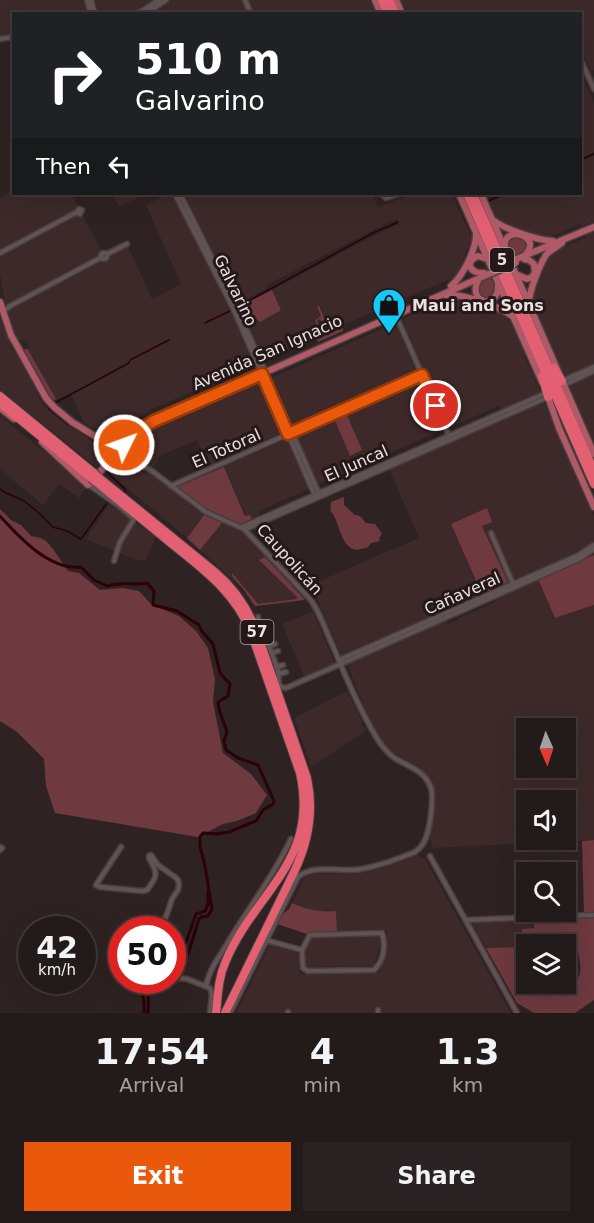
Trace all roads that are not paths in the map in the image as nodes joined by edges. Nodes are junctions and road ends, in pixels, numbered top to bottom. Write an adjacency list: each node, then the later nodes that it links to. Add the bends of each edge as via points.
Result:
1 (159, 0): 3 (street)
2 (166, 0): 4 (street)
3 (140, 12)
4 (148, 12)
5 (582, 62): 7 (street)
6 (594, 75): 7 (street)
7 (589, 77): 8 (street)
8 (594, 89)
9 (176, 195): 20 (street, Galvarino)
10 (180, 195): 20 (street, Galvarino)
11 (459, 195): 17 (main road)
12 (467, 195): 35 (highway, 5)
13 (473, 195): 35 (highway, 5)
14 (481, 195): 16 (main road)
15 (77, 212): 22 (street)
16 (492, 218): 18 (main road, via 539,239); 21 (main road)
17 (476, 232): 24 (main road); 28 (main road, via 463,273)
18 (559, 242): 18 (main road, Avenida San Ignacio, via 594,227); 23 (main road, Avenida San Ignacio); 29 (main road, via 546,256)
19 (127, 244): 31 (street, via 103,253)
20 (204, 247): 37 (street, Galvarino)
21 (505, 247): 23 (main road, via 508,236 520,235 530,242); 26 (main road)
22 (0, 253)
23 (525, 257): 25 (main road, Avenida San Ignacio, bridge); 26 (main road, via 534,264 535,273 526,279)
24 (488, 259): 25 (main road, via 473,258 470,267); 27 (main road)
25 (485, 274): 27 (main road, via 476,285 478,298 484,301 496,297); 28 (main road, Avenida San Ignacio)
26 (517, 274): 29 (main road)
27 (497, 281): 34 (main road)
28 (446, 291): 33 (main road, Avenida San Ignacio); 34 (main road)
29 (529, 303): 40 (main road)
30 (0, 304): 31 (street); 32 (main road, Caupolicán)
31 (10, 306): 32 (street)
32 (3, 313): 47 (main road, Caupolicán, via 15,343 52,406)
33 (395, 313): 37 (main road, Avenida San Ignacio); 39 (street)
34 (513, 317): 41 (main road)
35 (530, 331): 40 (highway); 41 (highway); 49 (highway, 5); 51 (highway, 5)
36 (594, 367): 40 (street)
37 (262, 371): 45 (street, Galvarino); 47 (main road, Avenida San Ignacio, via 141,424)
38 (594, 371): 40 (street)
39 (422, 375): 45 (street, El Totoral); 46 (street)
40 (562, 383): 48 (main road)
41 (547, 395): 46 (street, El Juncal); 54 (main road)
42 (0, 396): 50 (highway, 57)
43 (0, 403): 50 (highway, 57)
44 (0, 408): 50 (main road)
45 (290, 433): 52 (street, El Totoral); 53 (street, Galvarino)
46 (449, 437): 53 (street, El Juncal)
47 (117, 450): 50 (main road, Avenida San Ignacio); 52 (street, Caupolicán)
48 (594, 454)
49 (594, 471)
50 (94, 477): 58 (street, via 134,519); 77 (highway, 57, via 226,583 246,609 258,636 305,771 311,807 303,853); 82 (highway, 57, via 213,578 236,603 251,632 301,778 304,801 298,842 226,960)
51 (594, 484)
52 (171, 486): 55 (street, Caupolicán, via 206,512)
53 (317, 495): 55 (street, El Juncal)
54 (594, 507)
55 (244, 529): 65 (street, Caupolicán, via 312,602)
56 (491, 533): 59 (street)
57 (594, 547): 59 (street, Cañaveral, via 582,558)
58 (114, 561)
59 (514, 585): 65 (street, Cañaveral)
60 (258, 617): 61 (street)
61 (268, 644): 62 (street); 64 (street); 70 (street, via 265,645)
62 (275, 644)
63 (278, 651): 64 (street)
64 (272, 653): 67 (street)
65 (340, 662): 70 (street, Cañaveral, via 286,688); 77 (street, Caupolicán, via 382,746 393,757 419,770 428,782 433,800 426,836 416,851 360,869 308,871 294,883)
66 (283, 664): 67 (street)
67 (276, 667): 69 (street)
68 (286, 672): 69 (street)
69 (278, 674): 70 (street)
70 (278, 680)
71 (291, 839): 80 (street, via 216,962)
72 (121, 847): 75 (street, via 97,886 147,890 156,876 151,855 179,884)
73 (430, 856): 76 (street)
74 (594, 915): 76 (street)
75 (167, 916)
76 (466, 920): 85 (street)
77 (263, 936): 78 (street); 83 (highway, 57); 84 (street)
78 (302, 950): 78 (street, via 305,970 373,970 379,965 384,942 382,933 313,934)
79 (186, 978): 80 (street)
80 (206, 986): 81 (street, via 212,992)
81 (210, 1013)
82 (216, 1013)
83 (225, 1013)
84 (230, 1013)
85 (517, 1013)

